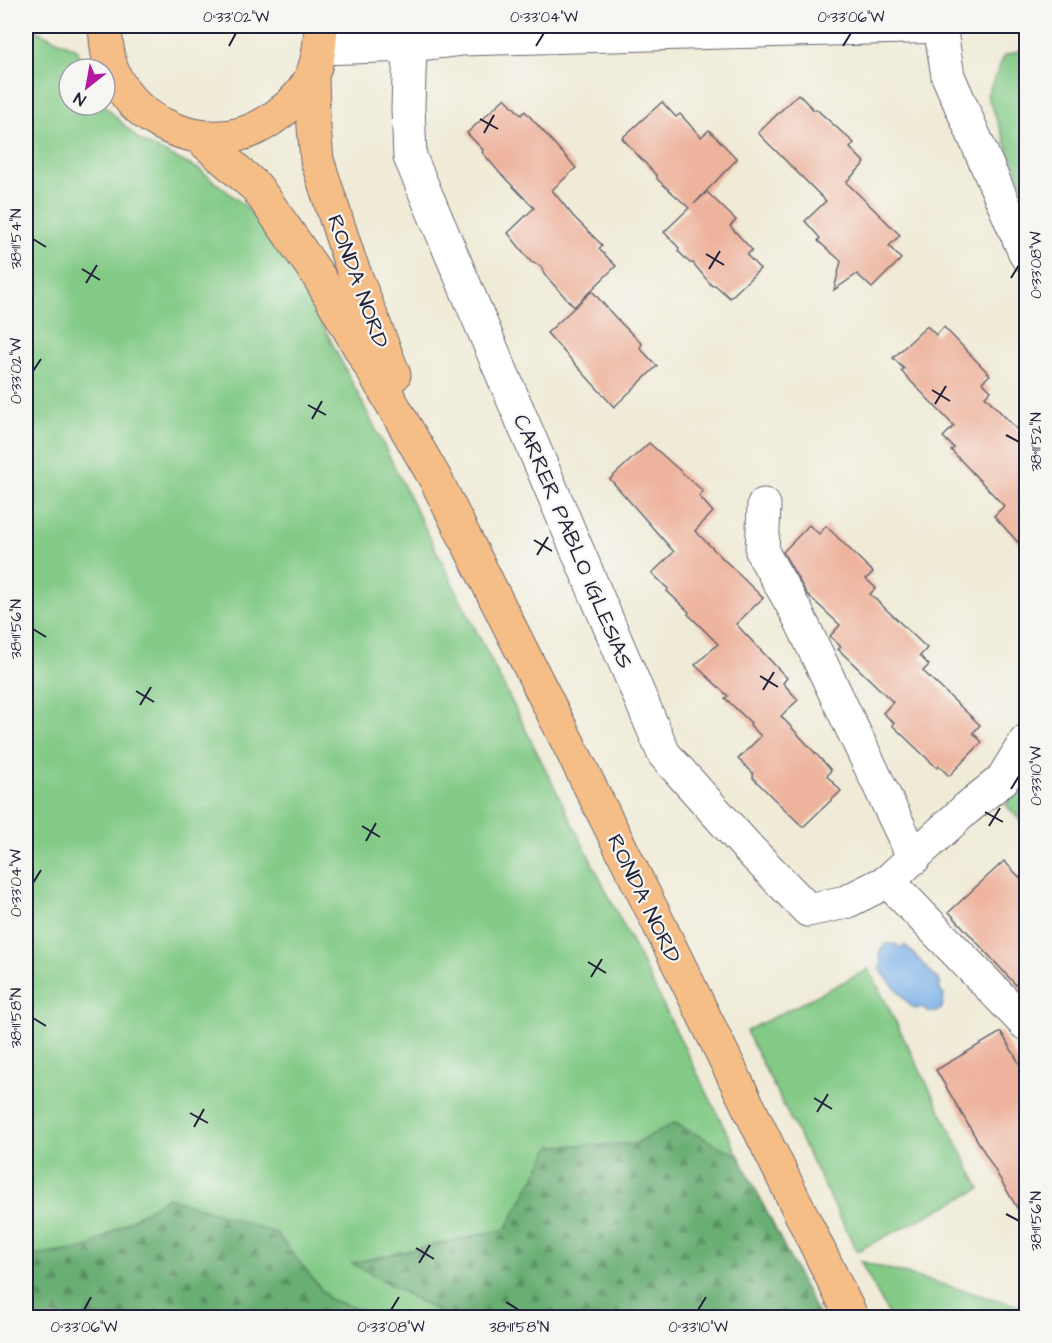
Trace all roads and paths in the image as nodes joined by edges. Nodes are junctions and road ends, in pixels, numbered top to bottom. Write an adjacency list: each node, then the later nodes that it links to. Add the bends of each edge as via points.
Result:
1 (105, 26): 6 (main road, via 112,70 127,95 147,115 171,129)
2 (940, 26): 3 (street); 4 (street, via 461,39); 7 (street, via 948,76)
3 (945, 26)
4 (410, 45): 5 (street); 12 (street, CARRER PABLO IGLESIAS, via 410,157 664,754 808,910 846,902)
5 (317, 50): 6 (main road, via 292,104 265,125 233,136); 8 (main road, RONDA NORD, via 313,116 317,160 349,259)
6 (199, 137): 8 (main road, RONDA NORD, via 256,188 319,277)
7 (1026, 255)
8 (436, 480): 14 (main road, RONDA NORD)
9 (764, 505): 11 (street, via 762,552 798,613)
10 (1026, 741): 11 (street, via 1002,780)
11 (914, 858): 12 (street)
12 (888, 881): 13 (street)
13 (1026, 1024)
14 (852, 1317)

